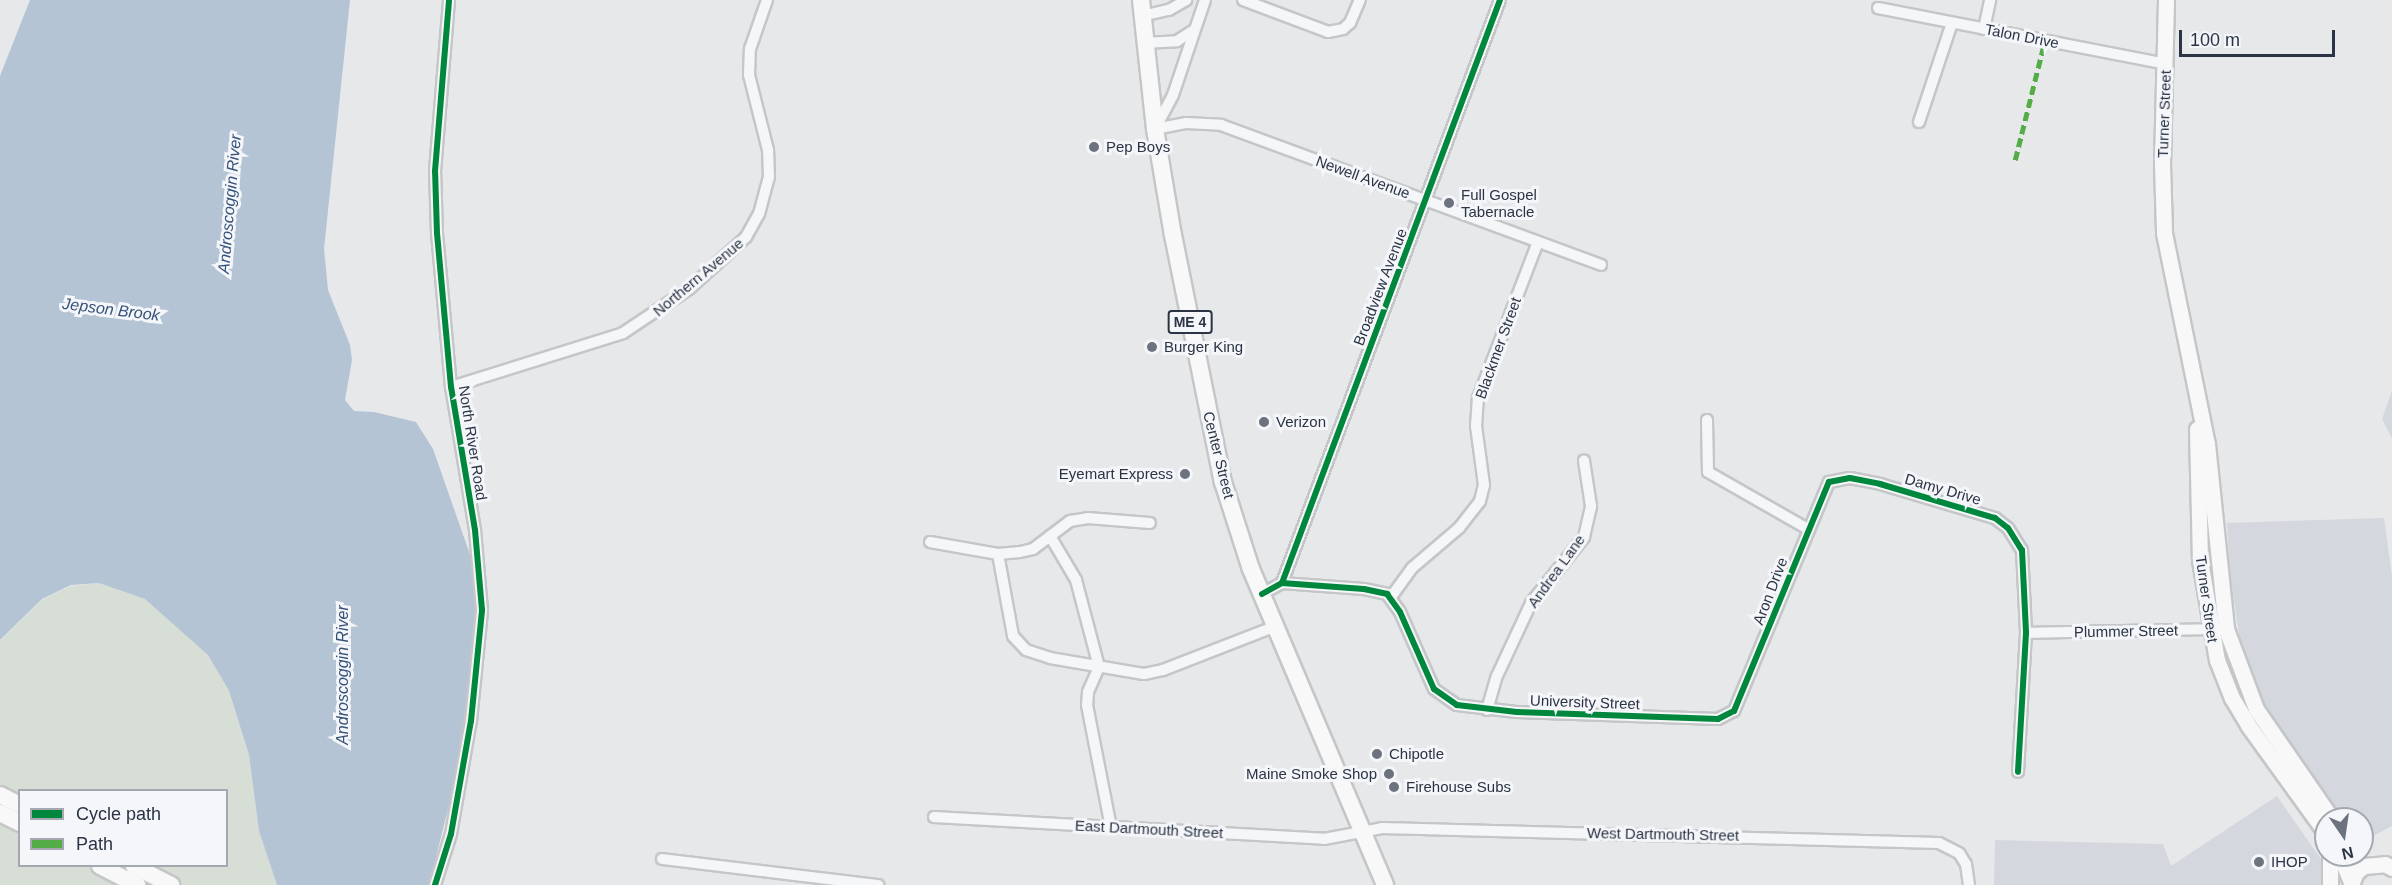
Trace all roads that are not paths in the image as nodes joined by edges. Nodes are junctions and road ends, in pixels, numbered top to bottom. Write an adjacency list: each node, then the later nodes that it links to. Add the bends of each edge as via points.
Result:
1 (449, 0): 23 (street, North River Road, via 435,171)
2 (767, 0): 23 (street, Northern Avenue, via 750,50 748,75 768,150 769,177 759,214 746,237 689,289 635,327 609,339)
3 (1186, 0): 11 (street, via 1169,10)
4 (1204, 0): 14 (street)
5 (1243, 0): 6 (street, via 1328,32 1350,23)
6 (1360, 0)
7 (1500, 0): 20 (street, Broadview Avenue)
8 (1990, 0): 15 (street)
9 (2166, 0): 17 (main road, Turner Street)
10 (1893, 5): 12 (street, Talon Drive); 13 (street, Talon Drive)
11 (1142, 8): 16 (main road, Center Street / ME 4)
12 (1878, 8)
13 (1952, 23): 15 (street, Talon Drive); 18 (street)
14 (1196, 27): 16 (street, via 1177,41); 19 (street, via 1173,95)
15 (1984, 28): 17 (street, Talon Drive)
16 (1144, 43): 19 (main road, Center Street / ME 4)
17 (2165, 64): 24 (main road, Turner Street, via 2164,233)
18 (1919, 122)
19 (1155, 129): 20 (street, Newell Avenue, via 1186,123 1221,125); 34 (main road, Center Street / ME 4, via 1210,427)
20 (1426, 200): 21 (street, Newell Avenue); 33 (street, Broadview Avenue)
21 (1538, 242): 22 (street, Newell Avenue); 35 (street, Blackmer Street, via 1478,398 1476,426 1484,485 1480,501 1459,528 1412,568)
22 (1601, 265)
23 (451, 387): 64 (street, North River Road, via 475,530 482,610 471,721 451,834)
24 (2198, 405): 37 (main road, Turner Street, via 2207,444); 38 (main road, Turner Street, via 2198,521)
25 (1707, 420): 29 (street, via 1708,472)
26 (1584, 461): 41 (street, Andrea Lane, via 1591,506 1584,537 1531,603 1497,676)
27 (1835, 479): 29 (street, Aron Drive, via 1820,497); 39 (street, Damy Drive, via 1860,480 1980,511 2008,528 2022,550 2025,567)
28 (1150, 523): 30 (street, via 1088,518 1070,521)
29 (1808, 529): 42 (street, Aron Drive)
30 (1050, 536): 32 (street, via 1033,549); 40 (street, via 1076,580)
31 (930, 542): 32 (street)
32 (998, 554): 40 (street, via 1013,636 1026,650)
33 (1282, 583): 34 (street); 35 (street, via 1364,588)
34 (1262, 594): 36 (main road, Center Street / ME 4)
35 (1391, 597): 41 (street, University Street, via 1440,696 1457,705)
36 (1276, 626): 40 (street, via 1163,670 1144,674); 54 (main road, Center Street / ME 4)
37 (2226, 629): 38 (street, Plummer Street); 47 (main road, Turner Street, via 2256,709)
38 (2209, 630): 39 (street, Plummer Street); 43 (main road, Turner Street, via 2232,698)
39 (2026, 633): 44 (street, Damy Drive)
40 (1099, 667): 52 (street, via 1087,705)
41 (1487, 710): 42 (street, University Street, via 1711,719)
42 (1731, 714)
43 (2261, 743): 49 (main road, Turner Street); 53 (main road, via 2263,759)
44 (2018, 772)
45 (0, 795): 46 (main road)
46 (18, 804)
47 (2324, 807)
48 (0, 813): 51 (main road)
49 (2314, 816)
50 (934, 817): 52 (street, East Dartmouth Street)
51 (18, 822)
52 (1111, 827): 54 (street, East Dartmouth Street, via 1324,839)
53 (2314, 830)
54 (1364, 833): 66 (main road, Center Street / ME 4); 67 (street, West Dartmouth Street, via 1382,828 1939,843 1959,853 1966,864)
55 (662, 859): 65 (street)
56 (2386, 864): 61 (main road, via 2364,866)
57 (102, 867): 62 (main road)
58 (136, 867): 63 (main road)
59 (2330, 867): 68 (main road)
60 (2345, 867): 61 (main road)
61 (2351, 883)
62 (137, 885)
63 (171, 885)
64 (435, 885)
65 (878, 885)
66 (1385, 885)
67 (1969, 885)
68 (2330, 885)

